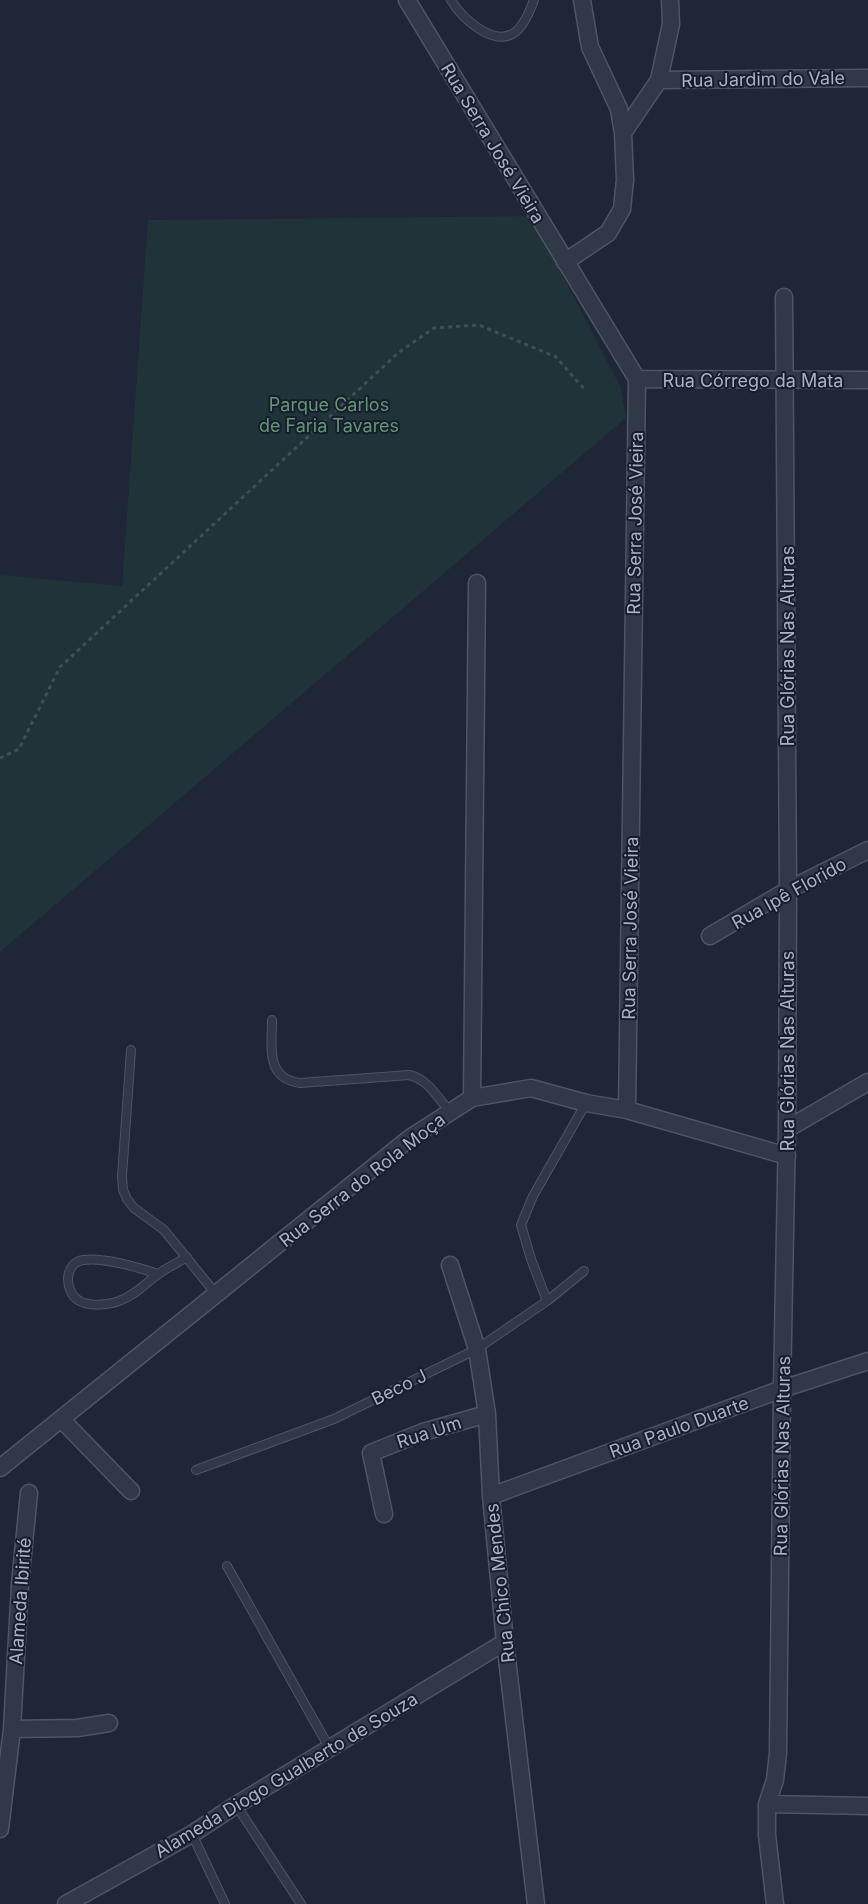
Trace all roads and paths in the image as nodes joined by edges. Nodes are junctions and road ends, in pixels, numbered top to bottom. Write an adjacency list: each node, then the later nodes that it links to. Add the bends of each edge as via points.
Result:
1 (407, 0): 9 (street, Rua Serra José Vieira)
2 (451, 0): 3 (lane, via 473,26 493,35 505,36 513,34 521,26)
3 (534, 0)
4 (582, 0): 8 (street, via 590,47 619,109)
5 (670, 0): 7 (street, via 671,24)
6 (868, 78): 7 (street, Rua Jardim do Vale)
7 (658, 80): 8 (street)
8 (623, 132): 9 (street, via 625,180 622,209 608,233)
9 (565, 262): 12 (street, Rua Serra José Vieira)
10 (784, 297): 11 (street, Rua Glórias Nas Alturas)
11 (786, 379): 12 (street, Rua Córrego da Mata); 13 (street, Rua Córrego da Mata); 18 (street, Rua Glórias Nas Alturas)
12 (637, 380): 25 (street, Rua Serra José Vieira)
13 (868, 380)
14 (586, 391): 16 (path, via 556,357 479,325 434,328 398,353 60,667 19,750)
15 (477, 582): 23 (street)
16 (0, 758)
17 (868, 850): 18 (street, Rua Ipê Florido)
18 (788, 890): 19 (street, Rua Ipê Florido); 27 (street, Rua Glórias Nas Alturas)
19 (710, 936)
20 (272, 1020): 26 (lane, via 272,1061 289,1082 409,1075 424,1081)
21 (131, 1050): 29 (lane, via 123,1190 134,1208 164,1230)
22 (868, 1082): 27 (street)
23 (472, 1098): 24 (street, Rua Serra do Rola Moça, via 531,1088); 26 (street, Rua Serra do Rola Moça)
24 (586, 1103): 25 (street, Rua Serra do Rola Moça); 34 (lane, via 533,1196 521,1225)
25 (627, 1110): 28 (street, Rua Serra do Rola Moça)
26 (450, 1112): 33 (street, Rua Serra do Rola Moça, via 410,1138)
27 (787, 1129): 28 (street, Rua Glórias Nas Alturas)
28 (787, 1156): 37 (street, Rua Glórias Nas Alturas)
29 (187, 1257): 32 (lane); 33 (lane)
30 (450, 1265): 35 (street, Rua Chico Mendes)
31 (584, 1271): 34 (lane, Beco J)
32 (158, 1274): 32 (lane, via 138,1291 120,1301 105,1304 77,1300 68,1283 72,1264 82,1260 136,1266)
33 (216, 1294): 39 (street, Rua Serra do Rola Moça)
34 (547, 1301): 35 (lane, Beco J)
35 (477, 1349): 38 (street, Rua Chico Mendes); 41 (lane, Beco J, via 334,1419)
36 (868, 1361): 37 (street, Rua Paulo Duarte)
37 (782, 1390): 44 (street, Rua Paulo Duarte); 51 (street, Rua Glórias Nas Alturas, via 778,1753)
38 (486, 1414): 44 (street, Rua Chico Mendes); 45 (street, Rua Um, via 423,1432 371,1453)
39 (61, 1418): 40 (street, Rua Serra do Rola Moça); 42 (street)
40 (0, 1468)
41 (196, 1470)
42 (131, 1491)
43 (29, 1493): 49 (street, Alameda Ibirité)
44 (492, 1496): 47 (street, Rua Chico Mendes)
45 (384, 1514)
46 (227, 1566): 50 (lane)
47 (505, 1642): 50 (street, Alameda Diogo Gualberto de Souza); 59 (street, Rua Chico Mendes)
48 (109, 1723): 49 (street, via 77,1728)
49 (12, 1729): 54 (street, Alameda Ibirité)
50 (330, 1749): 52 (street, Alameda Diogo Gualberto de Souza)
51 (768, 1804): 53 (street); 60 (street, Rua Glórias Nas Alturas)
52 (236, 1805): 55 (street, Alameda Diogo Gualberto de Souza); 58 (lane)
53 (868, 1806)
54 (0, 1829)
55 (192, 1834): 56 (street, Alameda Diogo Gualberto de Souza); 57 (lane)
56 (66, 1904)
57 (225, 1904)
58 (301, 1904)
59 (536, 1904)
60 (775, 1904)

